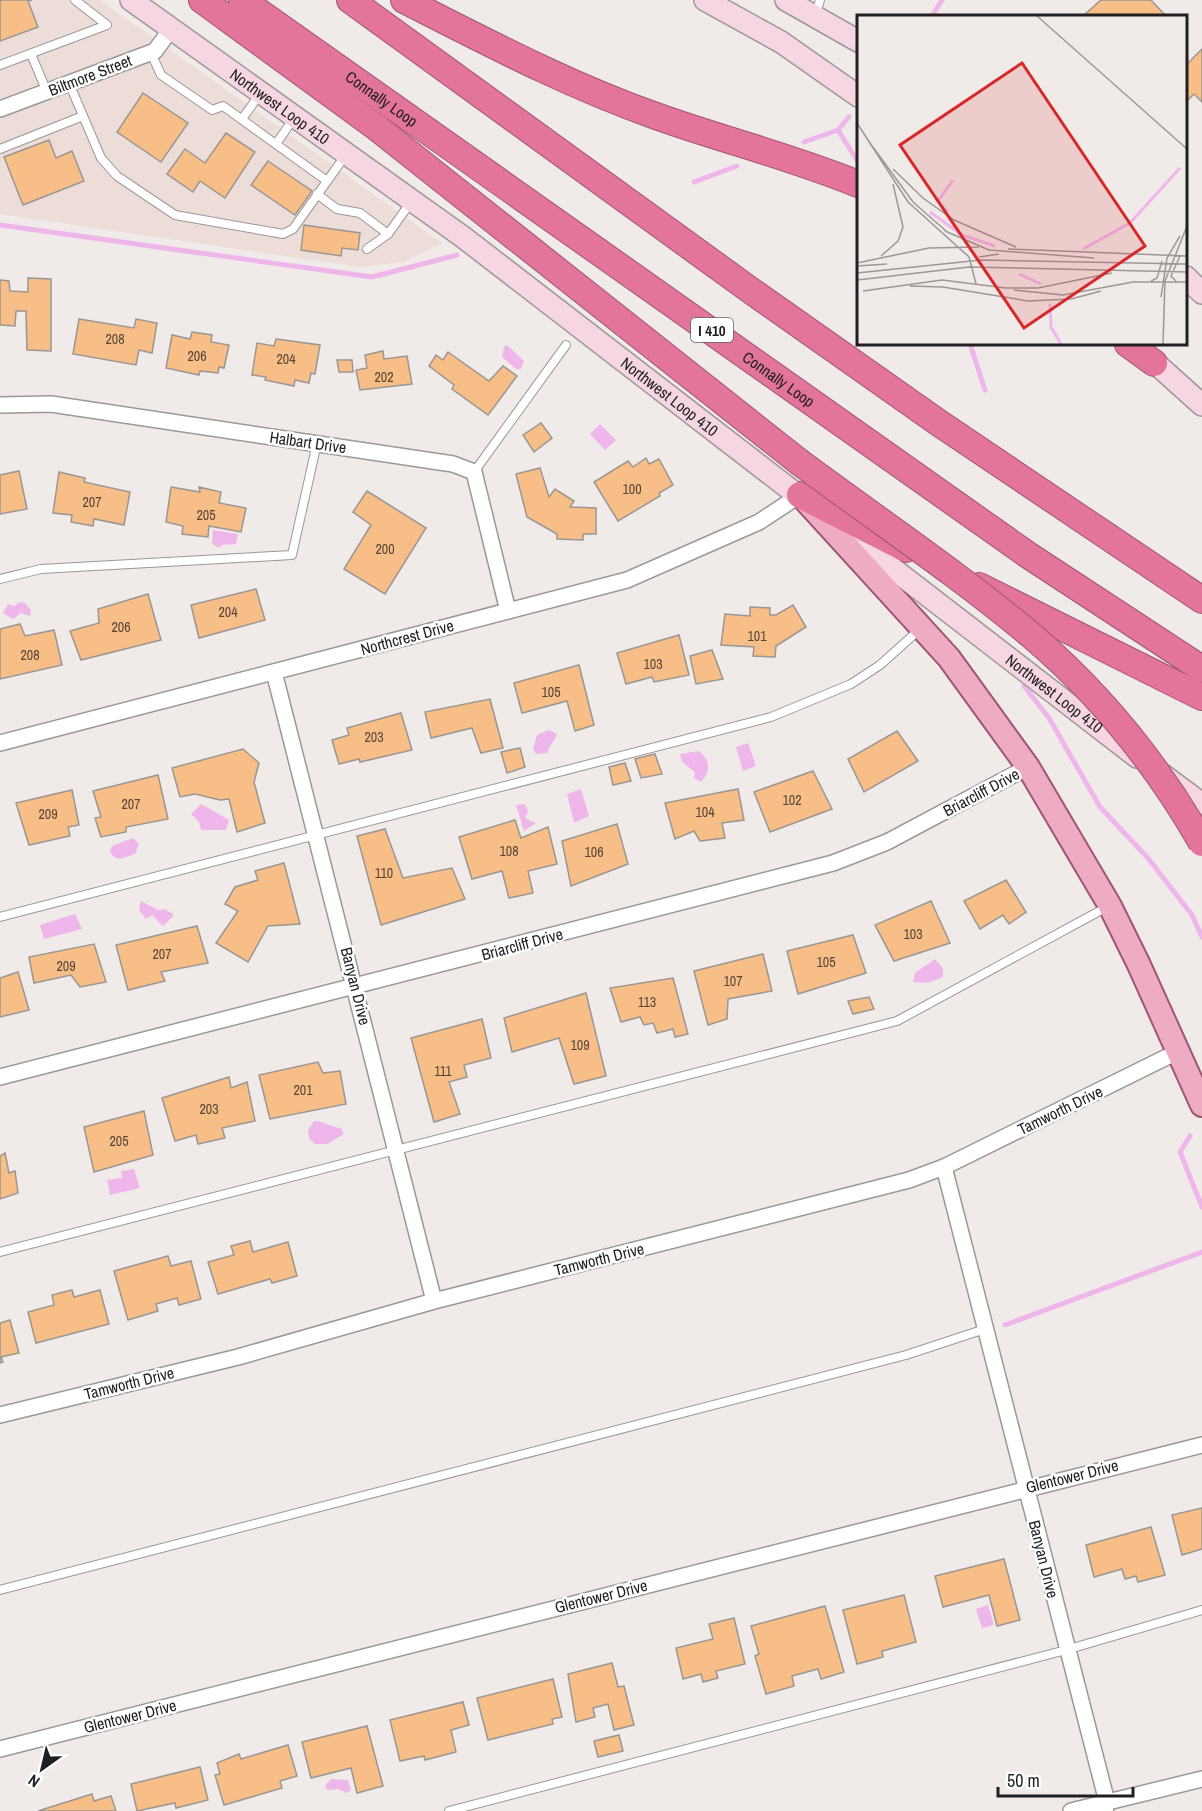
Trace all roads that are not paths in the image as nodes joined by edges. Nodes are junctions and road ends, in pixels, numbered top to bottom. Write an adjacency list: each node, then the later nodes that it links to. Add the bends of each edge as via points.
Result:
1 (75, 0): 13 (lane, via 107,25)
2 (131, 0): 10 (main road, Northwest Loop 410)
3 (202, 0): 54 (highway, bridge, via 394,140 798,461 1033,637 1122,727 1162,777)
4 (242, 0): 47 (highway, Connally Loop / I 410, via 1008,541)
5 (350, 0): 44 (highway, via 750,290)
6 (404, 0): 27 (highway, via 506,52 621,103)
7 (705, 0): 18 (main road, via 781,42)
8 (786, 0): 9 (main road)
9 (817, 8): 11 (main road)
10 (171, 29): 12 (street, Biltmore Street); 17 (main road, Northwest Loop 410)
11 (857, 40)
12 (151, 53): 15 (street, Biltmore Street); 22 (lane, via 161,75 212,110 224,106)
13 (31, 54): 14 (lane); 16 (lane)
14 (0, 65)
15 (69, 83): 16 (street, Biltmore Street); 20 (lane)
16 (47, 92): 19 (street, Biltmore Street)
17 (261, 93): 21 (main road, Northwest Loop 410); 22 (lane)
18 (857, 95)
19 (0, 110)
20 (83, 116): 24 (lane); 28 (lane, via 101,158 117,176 175,215 282,234 293,229)
21 (295, 117): 23 (lane); 25 (main road, Northwest Loop 410)
22 (242, 119): 23 (lane)
23 (276, 144): 26 (lane)
24 (0, 149)
25 (347, 154): 26 (lane); 29 (main road, Northwest Loop 410)
26 (327, 181): 28 (lane)
27 (857, 184)
28 (318, 194): 30 (lane, via 337,208 360,213)
29 (412, 201): 30 (lane); 42 (main road, Northwest Loop 410)
30 (388, 234): 31 (lane)
31 (367, 249)
32 (1187, 279): 33 (main road)
33 (1202, 293)
34 (566, 345): 41 (lane)
35 (1129, 345): 37 (highway)
36 (1135, 345): 37 (main road)
37 (1154, 363): 39 (main road)
38 (0, 405): 40 (street, Halbart Drive, via 51,404)
39 (1202, 405)
40 (317, 443): 41 (street, Halbart Drive, via 453,464); 43 (lane, via 292,555 41,569)
41 (474, 472): 45 (street)
42 (800, 495): 45 (street, Northcrest Drive, via 759,522 627,580); 46 (main road); 49 (highway); 52 (main road, Northwest Loop 410)
43 (0, 579)
44 (1202, 600)
45 (508, 611): 48 (street, Northcrest Drive)
46 (922, 627): 51 (main road); 53 (lane, via 880,665 851,684 771,717)
47 (1202, 669)
48 (274, 672): 50 (street, Northcrest Drive); 53 (street, Banyan Drive)
49 (1202, 697)
50 (0, 743)
51 (1028, 767): 55 (main road); 57 (street, Briarcliff Drive, via 887,842 833,863)
52 (1202, 804)
53 (316, 834): 56 (lane); 57 (street, Banyan Drive)
54 (1202, 843)
55 (1110, 906): 58 (main road); 61 (lane, via 897,1021)
56 (0, 918)
57 (356, 987): 59 (street, Briarcliff Drive); 61 (street, Banyan Drive)
58 (1179, 1051): 60 (main road); 62 (street, Tamworth Drive)
59 (0, 1077)
60 (1202, 1105)
61 (397, 1150): 63 (lane); 64 (street, Banyan Drive)
62 (944, 1167): 64 (street, Tamworth Drive, via 880,1188); 65 (street, Banyan Drive)
63 (0, 1252)
64 (434, 1301): 66 (street, Tamworth Drive, via 238,1357)
65 (985, 1329): 68 (street, Banyan Drive); 69 (lane, via 906,1355)
66 (0, 1415)
67 (1202, 1445): 68 (street, Glentower Drive)
68 (1026, 1488): 71 (street, Banyan Drive); 72 (street, Glentower Drive)
69 (0, 1590)
70 (1202, 1611): 71 (lane)
71 (1066, 1650): 74 (street, Banyan Drive); 75 (lane)
72 (0, 1749)
73 (1202, 1779): 74 (street)
74 (1106, 1806): 76 (street)
75 (449, 1811)
76 (1071, 1811)

